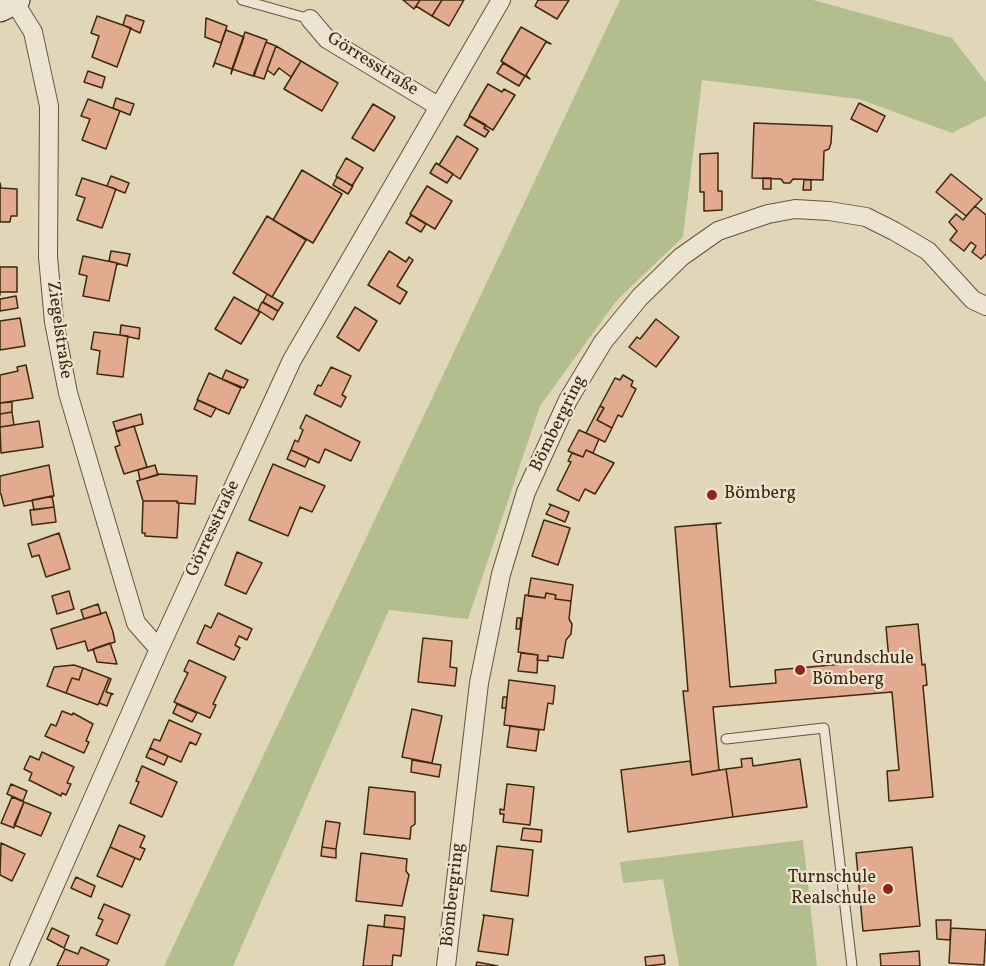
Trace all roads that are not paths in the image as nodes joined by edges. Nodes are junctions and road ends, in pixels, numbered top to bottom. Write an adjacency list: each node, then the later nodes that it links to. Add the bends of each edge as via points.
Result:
1 (242, 0): 4 (lane)
2 (501, 0): 5 (street, Görresstraße)
3 (11, 2): 7 (street, Ziegelstraße, via 33,32 49,106 48,257 54,322 68,393 136,623)
4 (310, 19): 5 (street, Görresstraße, via 327,39)
5 (438, 106): 7 (street, Görresstraße, via 292,360)
6 (986, 306): 10 (street, Bömbergring, via 973,300 928,251 894,231 866,217 795,209 718,231 681,257 610,333 568,400 526,492 501,574 479,682)
7 (159, 649): 9 (street, Görresstraße)
8 (726, 739): 11 (lane, via 824,728)
9 (19, 966)
10 (446, 966)
11 (852, 966)

